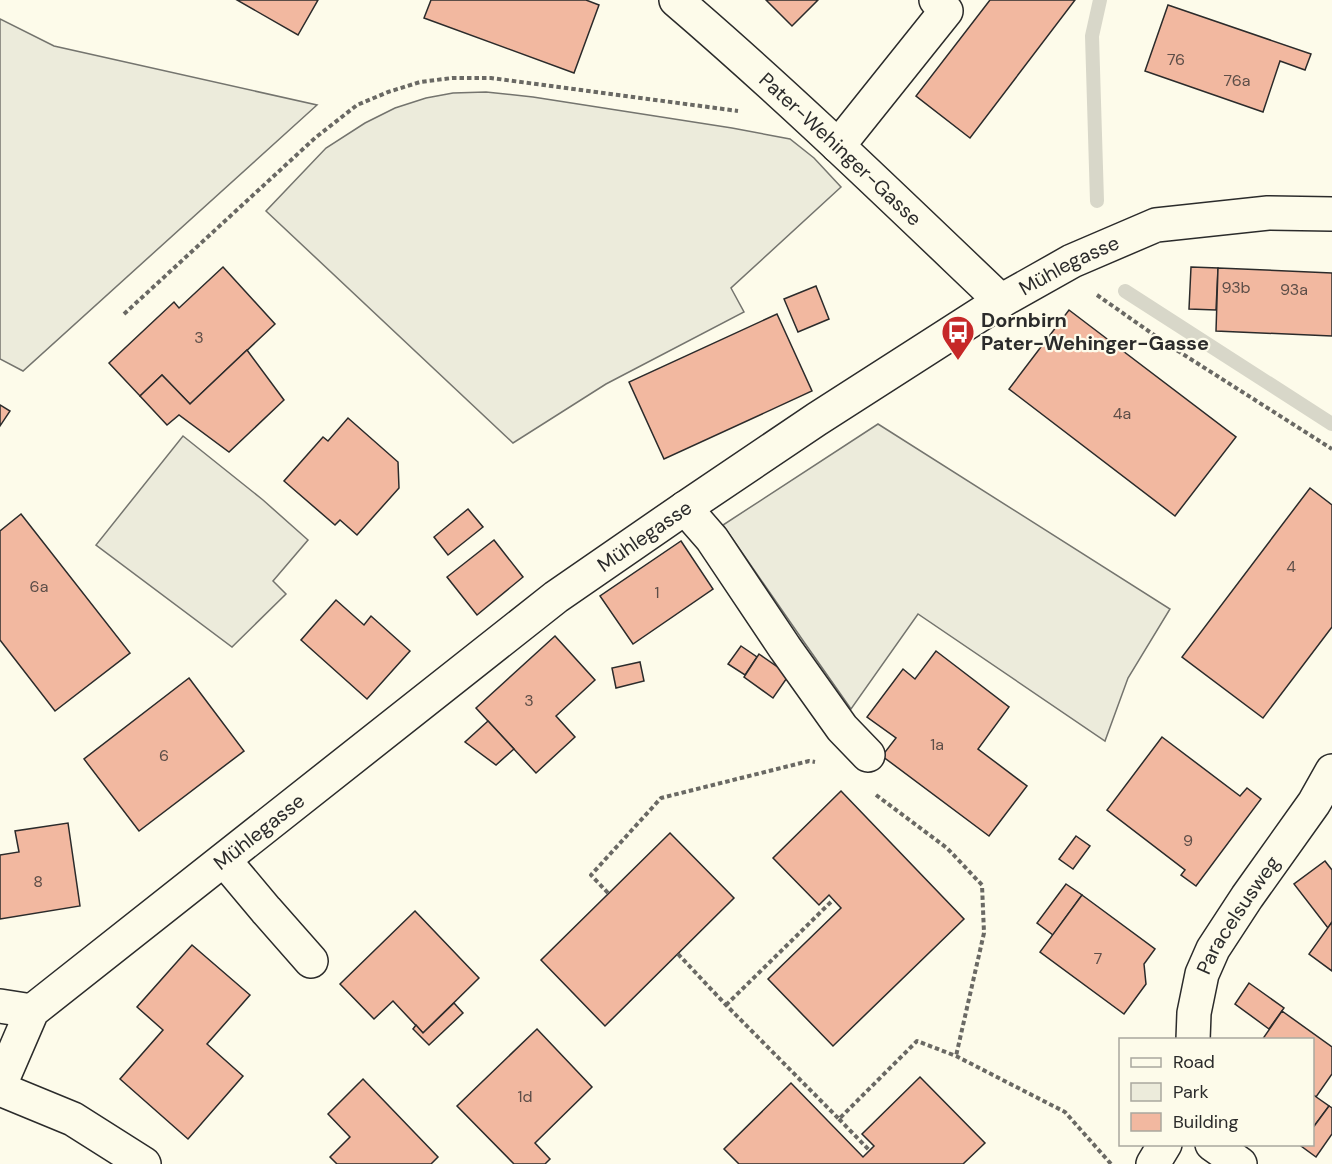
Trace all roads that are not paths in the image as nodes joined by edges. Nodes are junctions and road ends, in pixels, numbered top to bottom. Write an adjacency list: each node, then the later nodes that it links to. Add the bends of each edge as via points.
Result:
1 (676, 0): 3 (street, Pater-Wehinger-Gasse)
2 (936, 0): 3 (street, via 946,11)
3 (838, 146): 5 (street, Pater-Wehinger-Gasse)
4 (1332, 214): 5 (street, Mühlegasse, via 1268,213 1156,225 1072,261)
5 (1001, 301): 6 (street, Mühlegasse)
6 (685, 508): 7 (street, via 712,539 842,728); 9 (street, Mühlegasse, via 556,597)
7 (868, 755)
8 (1332, 771): 13 (street, Paracelsusweg, via 1213,949 1202,974)
9 (224, 860): 10 (street); 12 (street, Mühlegasse)
10 (311, 961)
11 (0, 1006): 12 (street)
12 (32, 1011): 14 (street, Mühlegasse)
13 (1193, 1038)
14 (0, 1087): 17 (street, via 73,1119)
15 (1164, 1146): 18 (street)
16 (1215, 1146): 19 (street)
17 (144, 1164)
18 (1153, 1164)
19 (1240, 1164)

